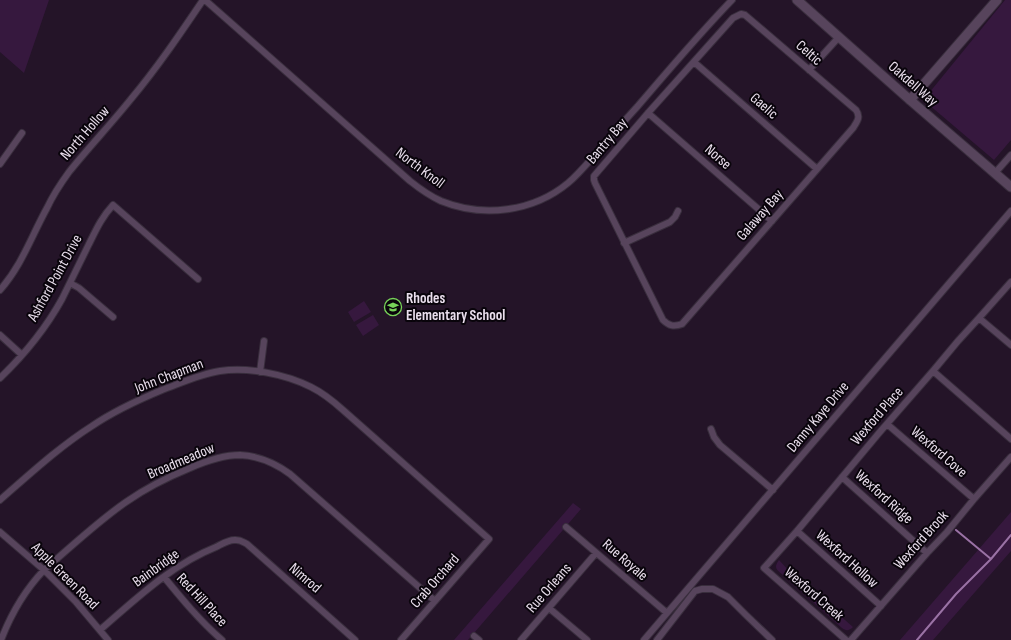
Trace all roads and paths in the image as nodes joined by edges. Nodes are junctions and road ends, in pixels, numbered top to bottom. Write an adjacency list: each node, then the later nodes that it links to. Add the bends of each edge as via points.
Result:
1 (204, 0): 2 (street, North Knoll, via 422,190 457,206 491,210 532,203 567,184); 25 (street, North Hollow, via 130,101 65,178 46,209 20,262)
2 (732, 0)
3 (797, 0): 6 (street, Oakdell Way)
4 (997, 0): 9 (street)
5 (741, 14): 7 (street, Bantry Bay, via 733,18); 8 (street, Celtic)
6 (839, 37): 8 (street); 9 (street, Oakdell Way)
7 (694, 62): 10 (street, Bantry Bay); 15 (street, Gaelic)
8 (809, 70): 11 (street, Celtic, via 856,110)
9 (910, 100): 16 (street, Oakdell Way)
10 (648, 113): 20 (street, Norse); 21 (street, Bantry Bay, via 594,176)
11 (858, 115): 15 (street, Galaway Bay, via 859,118 853,128)
12 (22, 134): 14 (street)
13 (1011, 155): 16 (street)
14 (0, 164)
15 (817, 169): 20 (street, Galaway Bay)
16 (995, 173): 17 (street, Oakdell Way)
17 (1011, 187)
18 (678, 211): 21 (street, via 670,222)
19 (1011, 211): 41 (street, Danny Kaye Drive)
20 (772, 221): 28 (street, Galaway Bay, via 682,324)
21 (624, 243): 28 (street, Bantry Bay, via 663,320)
22 (198, 279): 24 (street, Ashford Point Drive, via 113,205 102,218)
23 (1011, 282): 27 (street, Wexford Place)
24 (70, 283): 26 (street); 32 (street, Ashford Point Drive, via 45,326)
25 (0, 290)
26 (113, 317)
27 (979, 318): 31 (street); 33 (street, Wexford Place)
28 (674, 326)
29 (0, 335): 32 (street)
30 (264, 341): 34 (street)
31 (1011, 346)
32 (22, 355): 35 (street, Ashford Point Drive)
33 (933, 371): 36 (street, Wexford Place); 38 (street)
34 (260, 372): 43 (street, John Chapman, via 219,371 186,380 128,405 71,440); 47 (street, John Chapman, via 301,383 329,399)
35 (0, 378)
36 (887, 424): 40 (street, Wexford Place); 42 (street, Wexford Cove)
37 (711, 429): 41 (street, via 720,445)
38 (1011, 439)
39 (1011, 457): 42 (street, Wexford Brook)
40 (842, 477): 45 (street, Wexford Place); 50 (street, Wexford Ridge)
41 (773, 490): 57 (street, Danny Kaye Drive)
42 (974, 499): 50 (street, Wexford Brook)
43 (0, 500)
44 (566, 527): 49 (street, Rue Royale)
45 (797, 531): 51 (street, Wexford Place); 55 (street, Wexford Hollow)
46 (0, 532): 52 (street, Apple Green Road)
47 (488, 538): 54 (street, Crab Orchard)
48 (236, 540): 53 (street, Bainbridge, via 206,551); 62 (street, Nimrod, via 247,544)
49 (596, 553): 56 (street, Rue Orleans); 57 (street, Rue Royale)
50 (927, 553): 55 (street, Wexford Brook)
51 (764, 568): 69 (street, Wexford Creek)
52 (44, 570): 54 (street, Broadmeadow, via 105,518 154,485 213,459 239,455 257,457 290,474); 58 (street, Apple Green Road); 59 (street, Broadmeadow, via 13,612)
53 (164, 577): 58 (street, Bainbridge); 61 (street, Red Hill Place, via 183,601)
54 (435, 601): 63 (street, Crab Orchard)
55 (881, 606): 70 (street, Wexford Brook)
56 (549, 608): 64 (street, Rue Orleans); 65 (street)
57 (667, 613): 66 (street, Danny Kaye Drive)
58 (100, 630): 60 (street, Apple Green Road)
59 (1, 640)
60 (108, 640)
61 (222, 640)
62 (356, 640)
63 (401, 640)
64 (521, 640)
65 (587, 640)
66 (644, 640)
67 (657, 640): 68 (street, via 695,591 702,588 714,589 728,597)
68 (772, 640)
69 (846, 640)
70 (851, 640)

